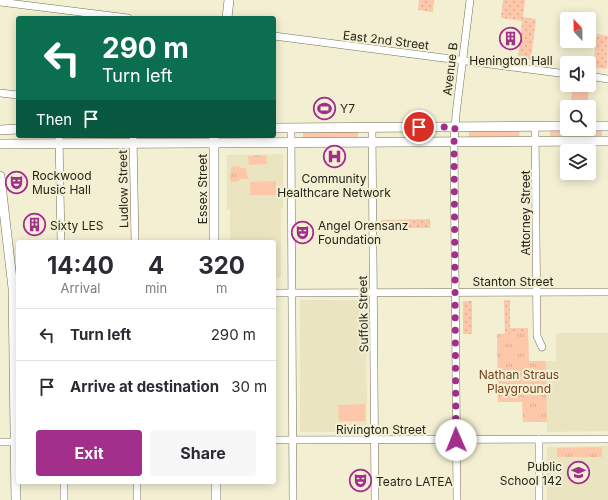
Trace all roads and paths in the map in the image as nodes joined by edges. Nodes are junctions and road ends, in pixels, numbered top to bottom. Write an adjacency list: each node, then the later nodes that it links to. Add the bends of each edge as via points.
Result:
1 (229, 0): 5 (main road)
2 (470, 0): 7 (street, Avenue B)
3 (0, 2): 4 (street)
4 (112, 16)
5 (227, 16)
6 (276, 36): 7 (street, East 2nd Street)
7 (462, 61): 8 (street, East 2nd Street); 18 (street, Avenue B)
8 (560, 73)
9 (596, 77): 10 (street)
10 (608, 79)
11 (0, 93): 12 (street)
12 (16, 95)
13 (535, 126): 14 (main road); 18 (main road); 26 (street, Attorney Street)
14 (560, 126)
15 (596, 126): 16 (main road)
16 (608, 126)
17 (372, 127): 18 (main road); 20 (main road); 28 (street, Suffolk Street)
18 (455, 127): 29 (street, Avenue B)
19 (276, 128): 20 (main road)
20 (291, 128): 30 (street)
21 (16, 129): 22 (main road)
22 (0, 130)
23 (214, 139): 25 (main road); 30 (main road); 35 (main road, Essex Street)
24 (59, 140): 25 (main road); 31 (main road); 33 (street)
25 (133, 140): 34 (street, Ludlow Street)
26 (536, 141): 27 (main road); 29 (main road); 38 (street, Attorney Street)
27 (608, 141)
28 (372, 142): 29 (main road); 30 (main road); 36 (street, Suffolk Street)
29 (454, 142): 37 (street, Avenue B)
30 (291, 143): 41 (street)
31 (0, 144)
32 (0, 176): 42 (main road)
33 (61, 240)
34 (135, 240)
35 (214, 240)
36 (374, 292): 37 (street, Stanton Street); 41 (street, Stanton Street); 48 (street, Suffolk Street)
37 (456, 292): 38 (street, Stanton Street); 49 (street, Avenue B)
38 (536, 292): 39 (street, Stanton Street); 43 (street, Attorney Street, via 537,336)
39 (608, 292)
40 (276, 293): 41 (street, Stanton Street)
41 (292, 293): 47 (street)
42 (15, 294): 51 (main road)
43 (542, 347)
44 (539, 439): 45 (street, Rivington Street); 49 (street, Rivington Street); 62 (street)
45 (608, 439)
46 (276, 440): 47 (street, Rivington Street)
47 (293, 440): 48 (street, Rivington Street); 59 (street)
48 (375, 440): 49 (street, Rivington Street); 60 (street, Suffolk Street)
49 (456, 440): 61 (street, Avenue B)
50 (0, 442): 51 (street)
51 (16, 442): 55 (main road)
52 (64, 484): 56 (street)
53 (137, 484): 57 (street)
54 (216, 484): 58 (main road)
55 (16, 500)
56 (64, 500)
57 (137, 500)
58 (216, 500)
59 (294, 500)
60 (375, 500)
61 (457, 500)
62 (539, 500)

